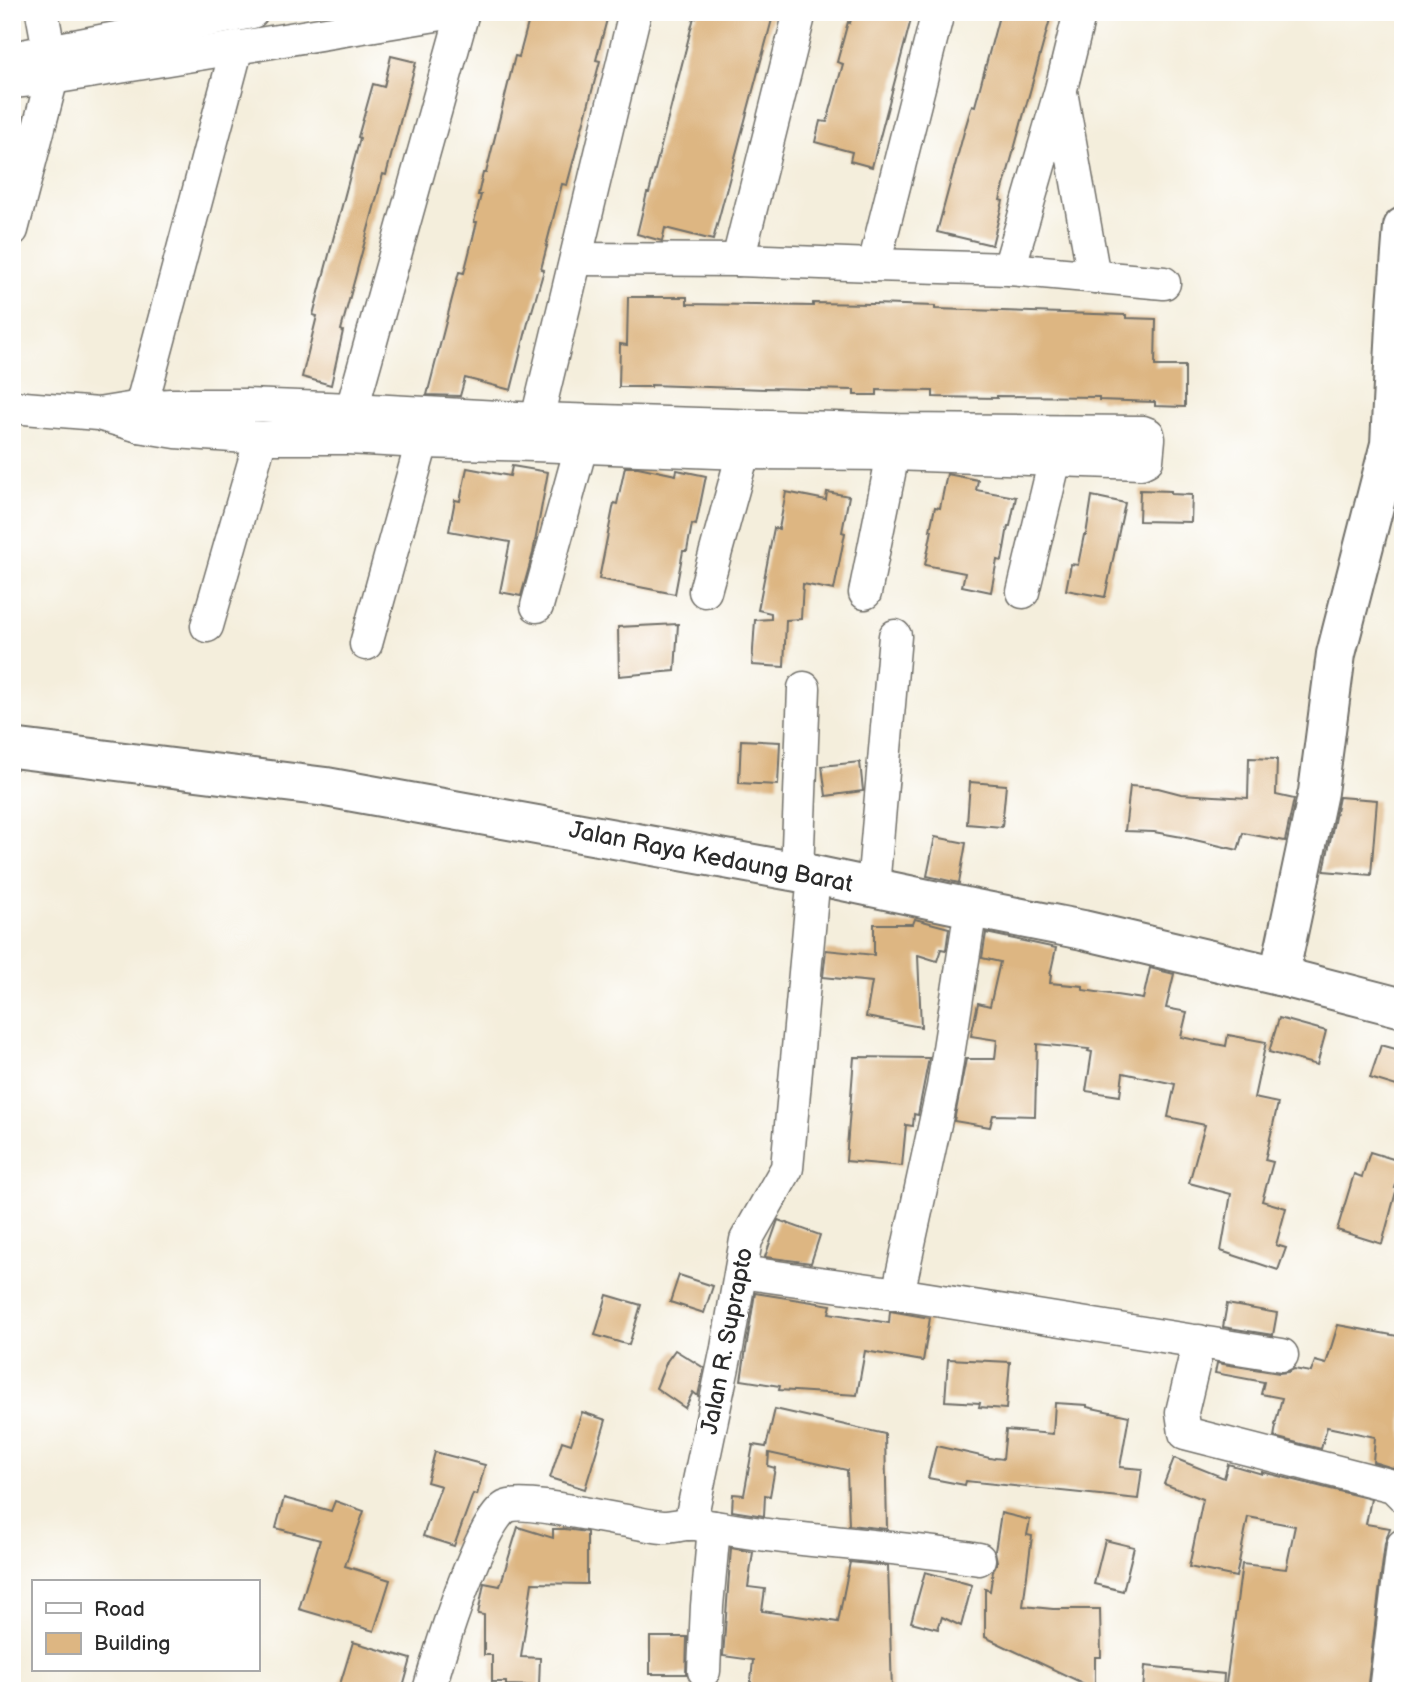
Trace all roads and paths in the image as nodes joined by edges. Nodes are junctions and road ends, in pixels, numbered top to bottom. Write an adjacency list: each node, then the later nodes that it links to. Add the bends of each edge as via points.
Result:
1 (42, 12): 11 (street)
2 (252, 12): 11 (street)
3 (454, 12): 9 (street)
4 (463, 12): 26 (street)
5 (635, 12): 17 (street)
6 (800, 12): 18 (street)
7 (938, 12): 19 (street)
8 (1080, 12): 13 (street)
9 (237, 47): 11 (street); 25 (street)
10 (12, 58): 11 (street)
11 (50, 64): 12 (street); 14 (street)
12 (12, 82)
13 (1061, 89): 20 (street); 21 (street)
14 (23, 141): 16 (street)
15 (1403, 227): 23 (street)
16 (12, 230)
17 (576, 259): 18 (street); 27 (street)
18 (738, 260): 19 (street)
19 (874, 265): 20 (street)
20 (1009, 268): 21 (street)
21 (1094, 277): 22 (street)
22 (1164, 283)
23 (1400, 307): 46 (street, via 1390,444 1336,654 1318,792)
24 (12, 407): 25 (street)
25 (140, 417): 26 (street, via 171,405 245,405); 28 (street, via 176,432)
26 (350, 423): 27 (street); 28 (street); 29 (street)
27 (536, 432): 29 (street); 30 (street); 31 (street)
28 (261, 438): 38 (street)
29 (422, 442): 40 (street)
30 (896, 442): 32 (street); 33 (street); 33 (street, via 1143,432 1149,436 1146,462); 36 (street)
31 (581, 447): 32 (street); 37 (street)
32 (743, 453): 34 (street)
33 (1055, 459): 35 (street)
34 (705, 591)
35 (1023, 592)
36 (865, 593)
37 (537, 606)
38 (207, 626)
39 (895, 636): 44 (street)
40 (366, 645)
41 (804, 688): 43 (street, Jalan R. Suprapto)
42 (12, 748): 43 (street, Jalan Raya Kedaung Barat, via 326,787)
43 (805, 874): 44 (street, Jalan Raya Kedaung Barat); 48 (street, Jalan R. Suprapto, via 787,1168 746,1240)
44 (873, 887): 45 (street, Jalan Raya Kedaung Barat)
45 (971, 908): 46 (street, Jalan Raya Kedaung Barat); 49 (street, via 943,1087)
46 (1279, 976): 47 (street, Jalan Raya Kedaung Barat)
47 (1403, 1008)
48 (741, 1272): 49 (street); 53 (street, Jalan R. Suprapto)
49 (898, 1294): 50 (street)
50 (1199, 1341): 51 (street); 52 (street, via 1182,1412 1185,1433 1393,1486)
51 (1282, 1354)
52 (1403, 1496)
53 (702, 1526): 55 (street); 56 (street, Jalan R. Suprapto, via 707,1606); 57 (street, via 660,1527 550,1508 505,1507 494,1519 468,1572)
54 (1403, 1545): 58 (street)
55 (979, 1559)
56 (704, 1671)
57 (429, 1691)
58 (1385, 1691)

